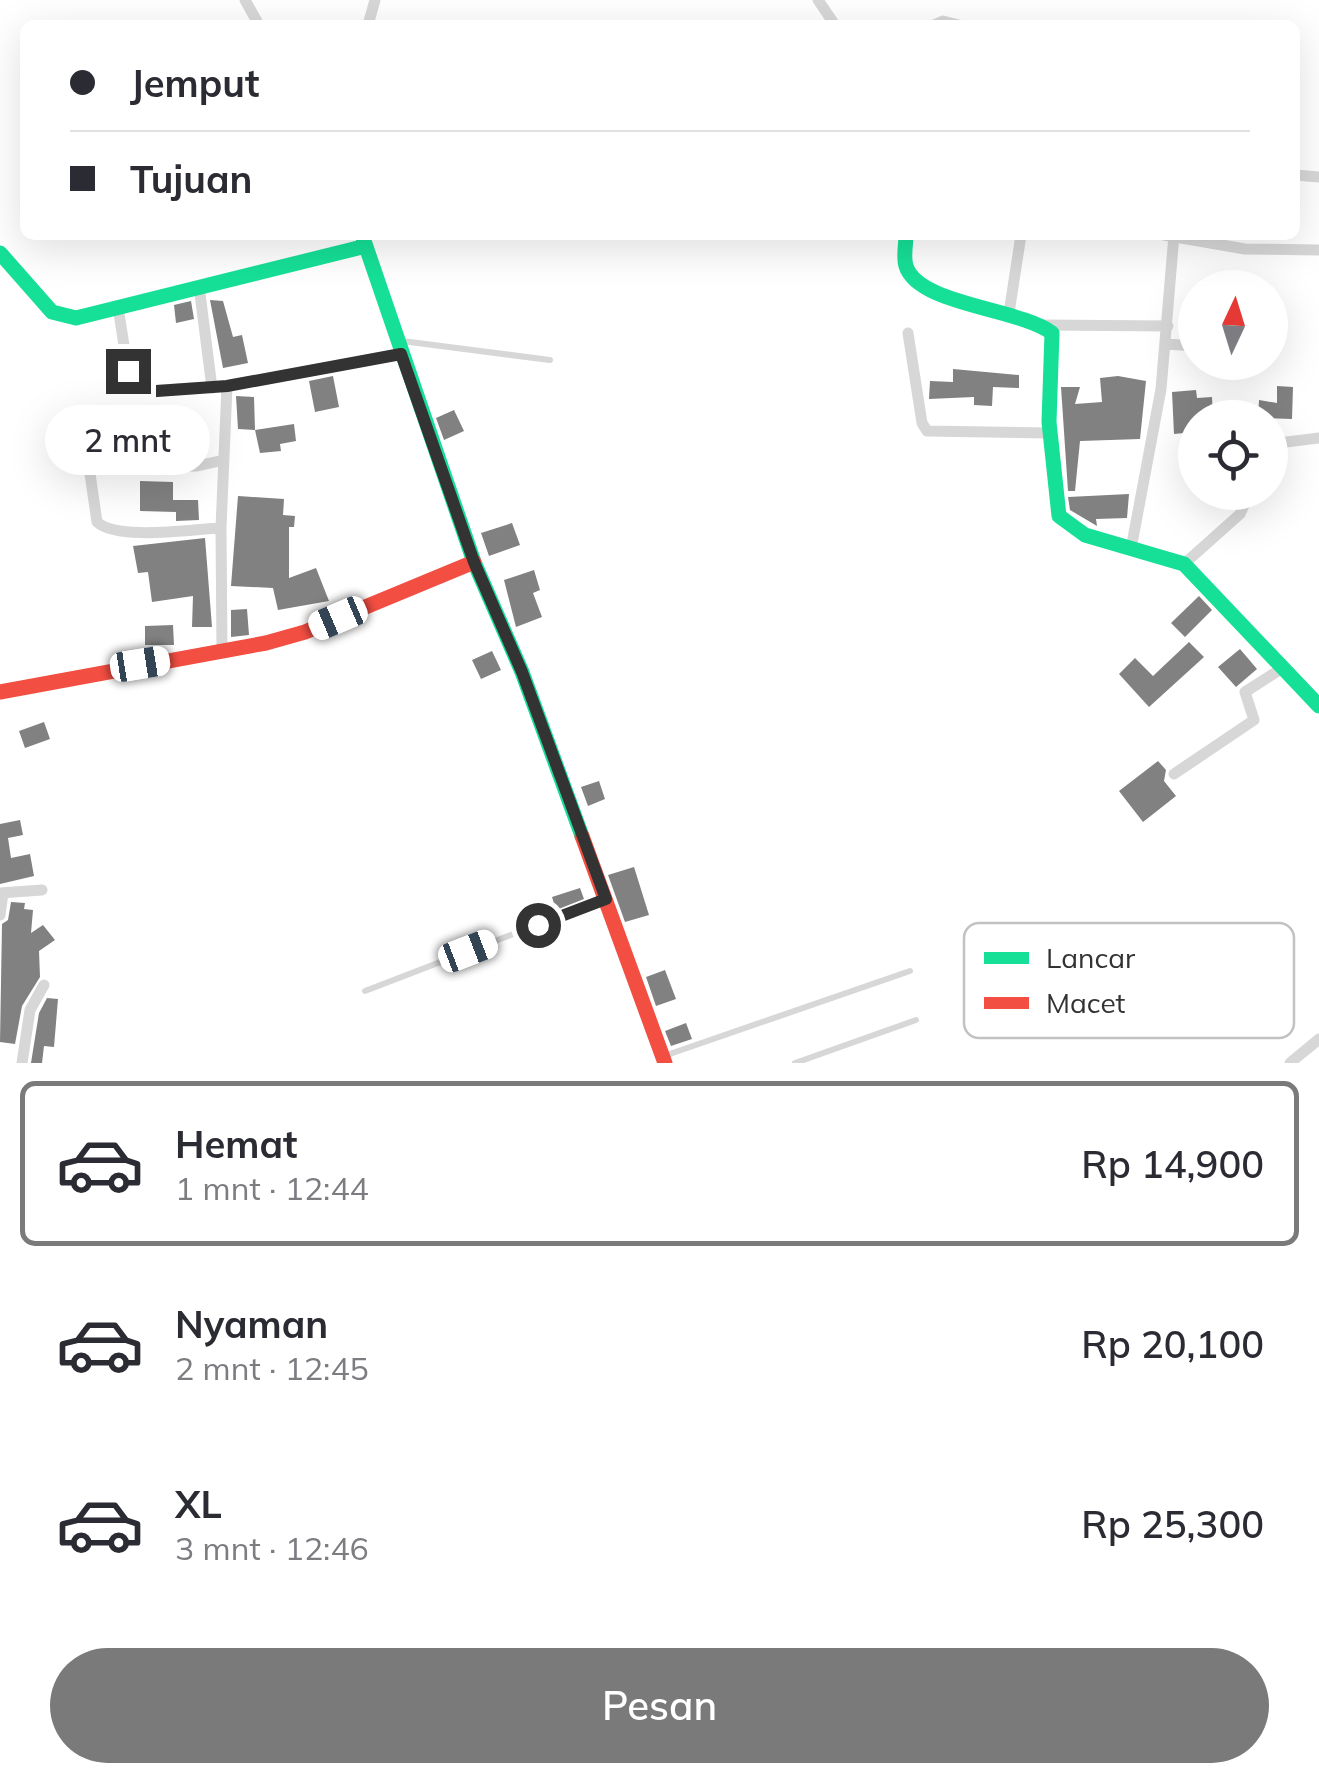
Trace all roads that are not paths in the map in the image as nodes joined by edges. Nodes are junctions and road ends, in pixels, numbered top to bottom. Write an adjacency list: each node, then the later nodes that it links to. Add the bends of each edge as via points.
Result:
1 (364, 240): 9 (street); 17 (street)
2 (906, 240): 11 (street, via 904,263 918,282)
3 (1021, 240): 11 (street)
4 (1171, 240): 13 (street)
5 (1194, 240): 6 (street)
6 (1319, 250)
7 (0, 253): 8 (street)
8 (7, 268): 10 (street, via 63,317)
9 (199, 286): 10 (street); 20 (street)
10 (118, 307): 20 (street, via 136,390)
11 (1009, 313): 12 (street)
12 (1044, 325): 13 (street); 22 (street, via 1054,348)
13 (1168, 326): 15 (street)
14 (908, 333): 22 (street, via 927,431)
15 (1166, 344): 16 (street); 29 (street)
16 (1178, 345)
17 (398, 347): 18 (lane); 19 (street); 30 (street)
18 (550, 360)
19 (227, 386): 20 (street); 25 (street)
20 (212, 388)
21 (93, 425): 26 (street)
22 (1050, 433): 29 (street, via 1059,516 1085,535)
23 (1319, 438): 24 (street)
24 (1288, 442)
25 (224, 460): 26 (street); 28 (street)
26 (88, 467): 28 (street, via 96,522 103,527)
27 (1242, 510): 31 (street)
28 (221, 528): 32 (street)
29 (1131, 549): 31 (street)
30 (474, 562): 32 (street, via 304,632); 39 (street)
31 (1184, 564): 33 (street)
32 (222, 651): 34 (street)
33 (1284, 667): 35 (street); 36 (street, via 1245,692 1254,720)
34 (0, 692)
35 (1319, 706)
36 (1174, 774)
37 (42, 890): 38 (street)
38 (2, 893): 40 (street)
39 (606, 899): 43 (lane); 46 (street)
40 (0, 915)
41 (910, 971): 46 (lane)
42 (44, 985): 47 (street, via 30,1010)
43 (365, 990)
44 (916, 1020): 48 (lane)
45 (1319, 1039): 49 (street)
46 (664, 1060)
47 (22, 1063)
48 (795, 1063)
49 (1290, 1063)

